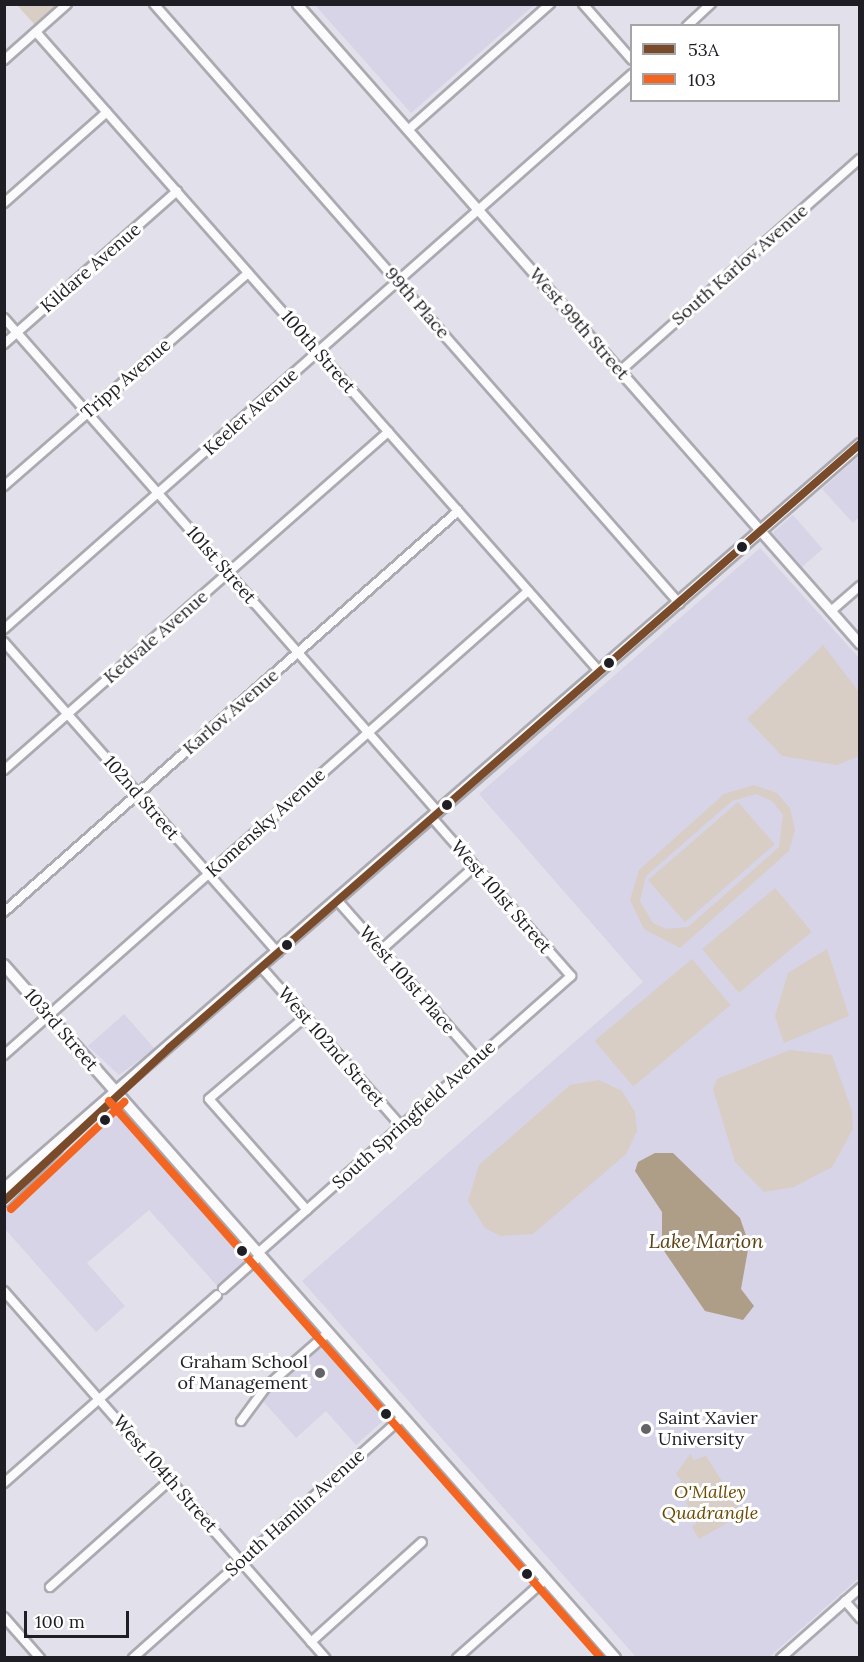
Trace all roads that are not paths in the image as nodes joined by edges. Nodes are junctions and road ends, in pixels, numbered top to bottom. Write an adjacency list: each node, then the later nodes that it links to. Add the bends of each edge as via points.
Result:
1 (67, 4): 8 (street)
2 (154, 4): 19 (street, 99th Place)
3 (297, 4): 13 (street, West 99th Street)
4 (550, 4): 13 (street)
5 (583, 4): 9 (street)
6 (711, 4): 7 (street)
7 (689, 24)
8 (36, 32): 10 (street); 12 (street, 100th Street)
9 (630, 58)
10 (4, 60)
11 (630, 77): 17 (street, Keeler Avenue)
12 (107, 112): 15 (street, 100th Street); 16 (street)
13 (408, 130): 17 (street, West 99th Street)
14 (860, 159): 24 (street, South Karlov Avenue)
15 (177, 191): 18 (street, 100th Street); 21 (street, Kildare Avenue)
16 (4, 202)
17 (478, 210): 19 (street, Keeler Avenue); 24 (street, West 99th Street)
18 (248, 273): 23 (street, 100th Street); 25 (street, Tripp Avenue)
19 (398, 282): 23 (street, Keeler Avenue); 35 (street, 99th Place)
20 (4, 318): 21 (street, 101st Street)
21 (17, 332): 22 (street, Kildare Avenue); 25 (street, 101st Street)
22 (4, 344)
23 (318, 352): 26 (street, 100th Street); 29 (street, Keeler Avenue)
24 (620, 371): 31 (street, West 99th Street)
25 (88, 412): 28 (street, Tripp Avenue); 29 (street, 101st Street)
26 (388, 432): 30 (street, 100th Street); 32 (street, Kedvale Avenue)
27 (860, 444): 31 (main road)
28 (4, 486)
29 (158, 493): 32 (street, 101st Street); 37 (street, Keeler Avenue)
30 (458, 511): 34 (street, 100th Street); 40 (street, Karlov Avenue)
31 (761, 531): 35 (main road); 36 (street, West 99th Street)
32 (228, 573): 40 (street, 101st Street); 42 (street, Kedvale Avenue)
33 (860, 586): 36 (street)
34 (528, 591): 41 (street, 100th Street); 43 (street, Komensky Avenue)
35 (679, 603): 41 (main road)
36 (831, 611): 39 (street, West 99th Street)
37 (4, 629)
38 (4, 642): 42 (street, 102nd Street)
39 (860, 644)
40 (298, 652): 43 (street, 101st Street); 45 (street, Karlov Avenue)
41 (599, 671): 46 (main road)
42 (68, 714): 44 (street, Kedvale Avenue); 45 (street, 102nd Street)
43 (369, 733): 46 (street, 101st Street); 48 (street, Komensky Avenue)
44 (4, 770)
45 (137, 794): 48 (street, 102nd Street); 50 (street, Karlov Avenue)
46 (435, 815): 47 (street, West 101st Street); 49 (main road)
47 (474, 867): 51 (street); 55 (street, West 101st Street)
48 (208, 874): 52 (street, 102nd Street); 56 (street, Komensky Avenue)
49 (338, 900): 51 (street, West 101st Place); 52 (main road)
50 (4, 912)
51 (381, 950): 59 (street, West 101st Place)
52 (278, 952): 54 (main road)
53 (4, 965): 56 (main road, 103rd Street)
54 (261, 967): 57 (street, West 102nd Street); 60 (main road)
55 (571, 976): 59 (street, South Springfield Avenue)
56 (49, 1016): 58 (street, Komensky Avenue); 60 (main road, 103rd Street)
57 (305, 1017): 61 (street, West 102nd Street); 65 (street, via 209,1099)
58 (4, 1055)
59 (477, 1059): 61 (street, South Springfield Avenue)
60 (117, 1094): 62 (main road); 66 (main road, 103rd Street)
61 (401, 1126): 65 (street, South Springfield Avenue)
62 (57, 1148): 63 (main road); 64 (main road)
63 (4, 1189)
64 (4, 1201)
65 (307, 1210): 66 (street, South Springfield Avenue)
66 (259, 1255): 68 (main road, 103rd Street); 69 (street, South Springfield Avenue)
67 (4, 1291): 69 (street, West 104th Street)
68 (328, 1333): 70 (main road, 103rd Street); 71 (street, via 266,1387)
69 (99, 1399): 72 (street, West 104th Street); 73 (street, South Springfield Avenue)
70 (403, 1417): 75 (street, South Hamlin Avenue); 76 (main road, 103rd Street)
71 (241, 1420)
72 (170, 1480): 75 (street, West 104th Street); 77 (street)
73 (4, 1483)
74 (422, 1542): 82 (street)
75 (241, 1561): 82 (street, West 104th Street); 84 (street, South Hamlin Avenue)
76 (546, 1579): 86 (street); 87 (main road, 103rd Street)
77 (50, 1587)
78 (860, 1588): 79 (street)
79 (845, 1601): 81 (street); 88 (street)
80 (4, 1617): 83 (street)
81 (860, 1618)
82 (311, 1642): 85 (street, West 104th Street)
83 (40, 1658)
84 (133, 1658)
85 (325, 1658)
86 (458, 1658)
87 (615, 1658)
88 (781, 1658)

